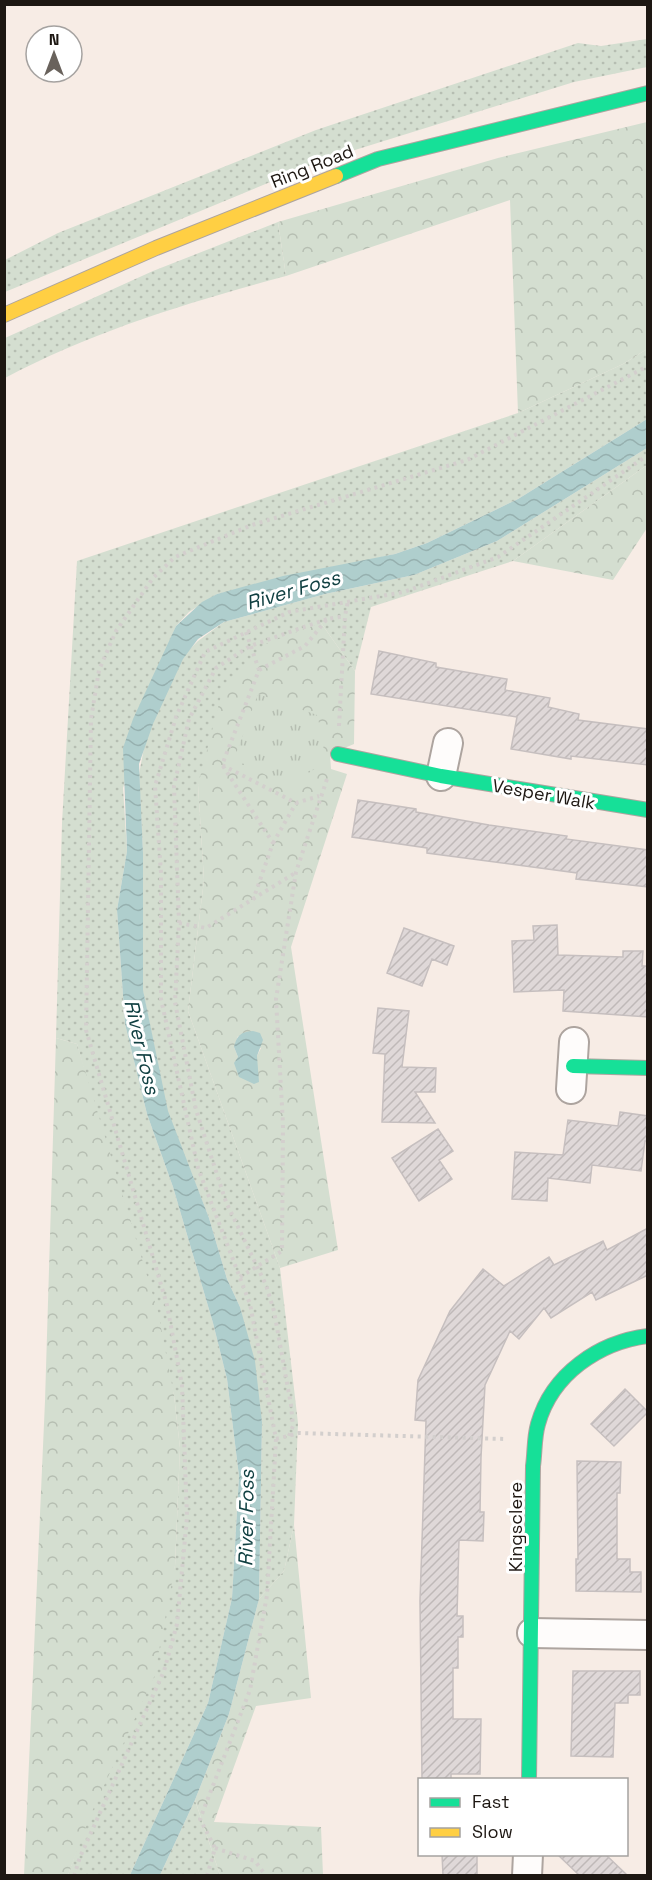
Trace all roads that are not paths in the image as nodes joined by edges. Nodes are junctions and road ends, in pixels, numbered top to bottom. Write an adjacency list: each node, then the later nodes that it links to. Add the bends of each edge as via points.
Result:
1 (648, 93): 2 (main road, Ring Road, via 378,159 156,248)
2 (4, 315)
3 (448, 743): 5 (street)
4 (338, 754): 5 (main road, Vesper Walk)
5 (441, 776): 6 (main road, Vesper Walk)
6 (648, 810)
7 (573, 1066): 8 (main road)
8 (648, 1068)
9 (648, 1336): 10 (main road, Kingsclere, via 609,1346 585,1359 549,1398 538,1422 533,1466)
10 (532, 1633): 11 (street); 12 (main road, Kingsclere)
11 (648, 1635)
12 (529, 1778)
13 (528, 1856): 14 (street)
14 (527, 1875)

